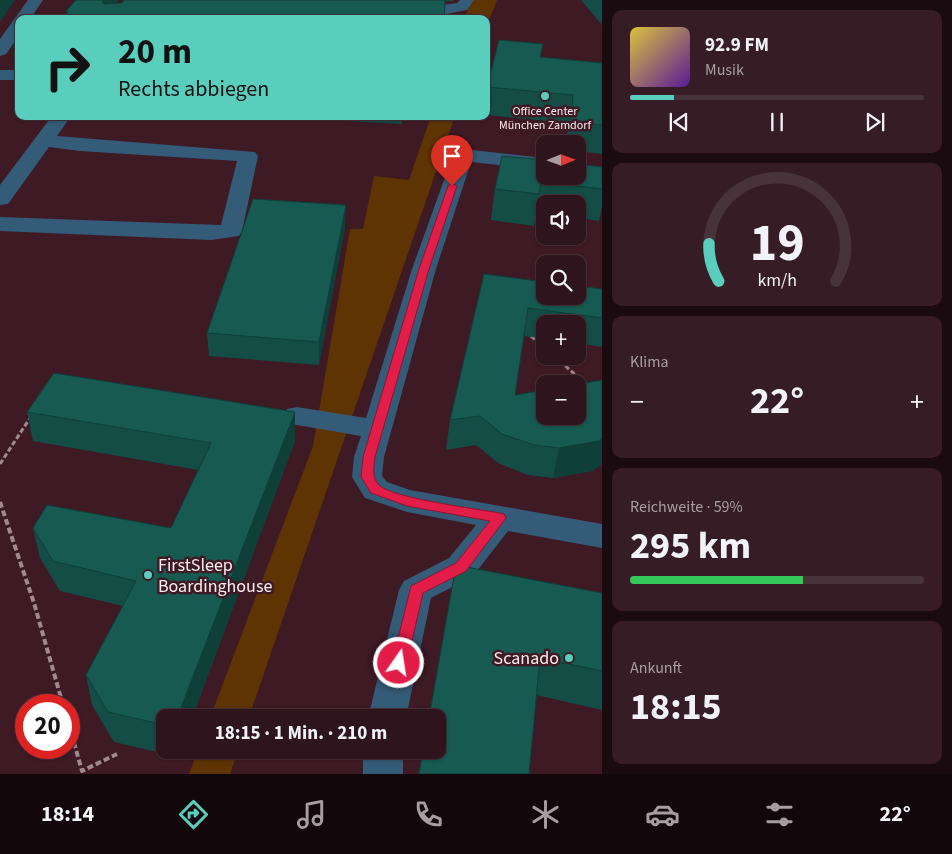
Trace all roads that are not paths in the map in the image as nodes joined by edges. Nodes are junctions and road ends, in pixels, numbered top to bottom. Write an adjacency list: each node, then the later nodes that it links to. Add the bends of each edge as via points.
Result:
1 (36, 0): 4 (street)
2 (467, 0): 3 (street, via 462,7 454,9)
3 (396, 7)
4 (25, 15)
5 (15, 30): 6 (street)
6 (0, 51)
7 (0, 75): 8 (street)
8 (15, 75)
9 (59, 120): 10 (street)
10 (44, 140): 12 (street); 13 (street, via 80,146 248,156 231,231 211,233)
11 (536, 163): 15 (street, via 463,155 424,269)
12 (0, 199)
13 (0, 224)
14 (297, 416): 15 (street)
15 (378, 429): 16 (street, via 369,457 367,477 376,490 407,501)
16 (500, 518): 17 (street); 18 (street, via 461,567 416,590)
17 (602, 536)
18 (389, 709)
19 (383, 759): 20 (street)
20 (383, 774)

